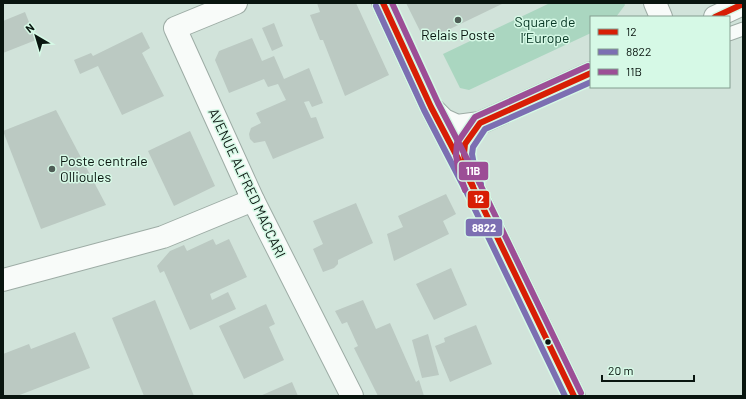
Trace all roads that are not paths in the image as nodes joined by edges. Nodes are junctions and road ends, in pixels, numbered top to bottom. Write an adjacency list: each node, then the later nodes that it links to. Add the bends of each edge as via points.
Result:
1 (236, 3): 13 (street, AVENUE ALFRED MACCARI, via 175,28)
2 (383, 3): 10 (street)
3 (655, 3): 5 (street)
4 (743, 4): 6 (street)
5 (661, 16)
6 (717, 16)
7 (743, 30): 8 (lane)
8 (730, 34)
9 (590, 73): 11 (street)
10 (431, 107): 11 (street, via 444,120 457,126); 12 (street)
11 (480, 123): 12 (street, via 465,144 466,167)
12 (473, 187): 16 (street)
13 (254, 200): 14 (street, via 162,237); 15 (street, AVENUE ALFRED MACCARI)
14 (3, 280)
15 (352, 396)
16 (574, 396)

